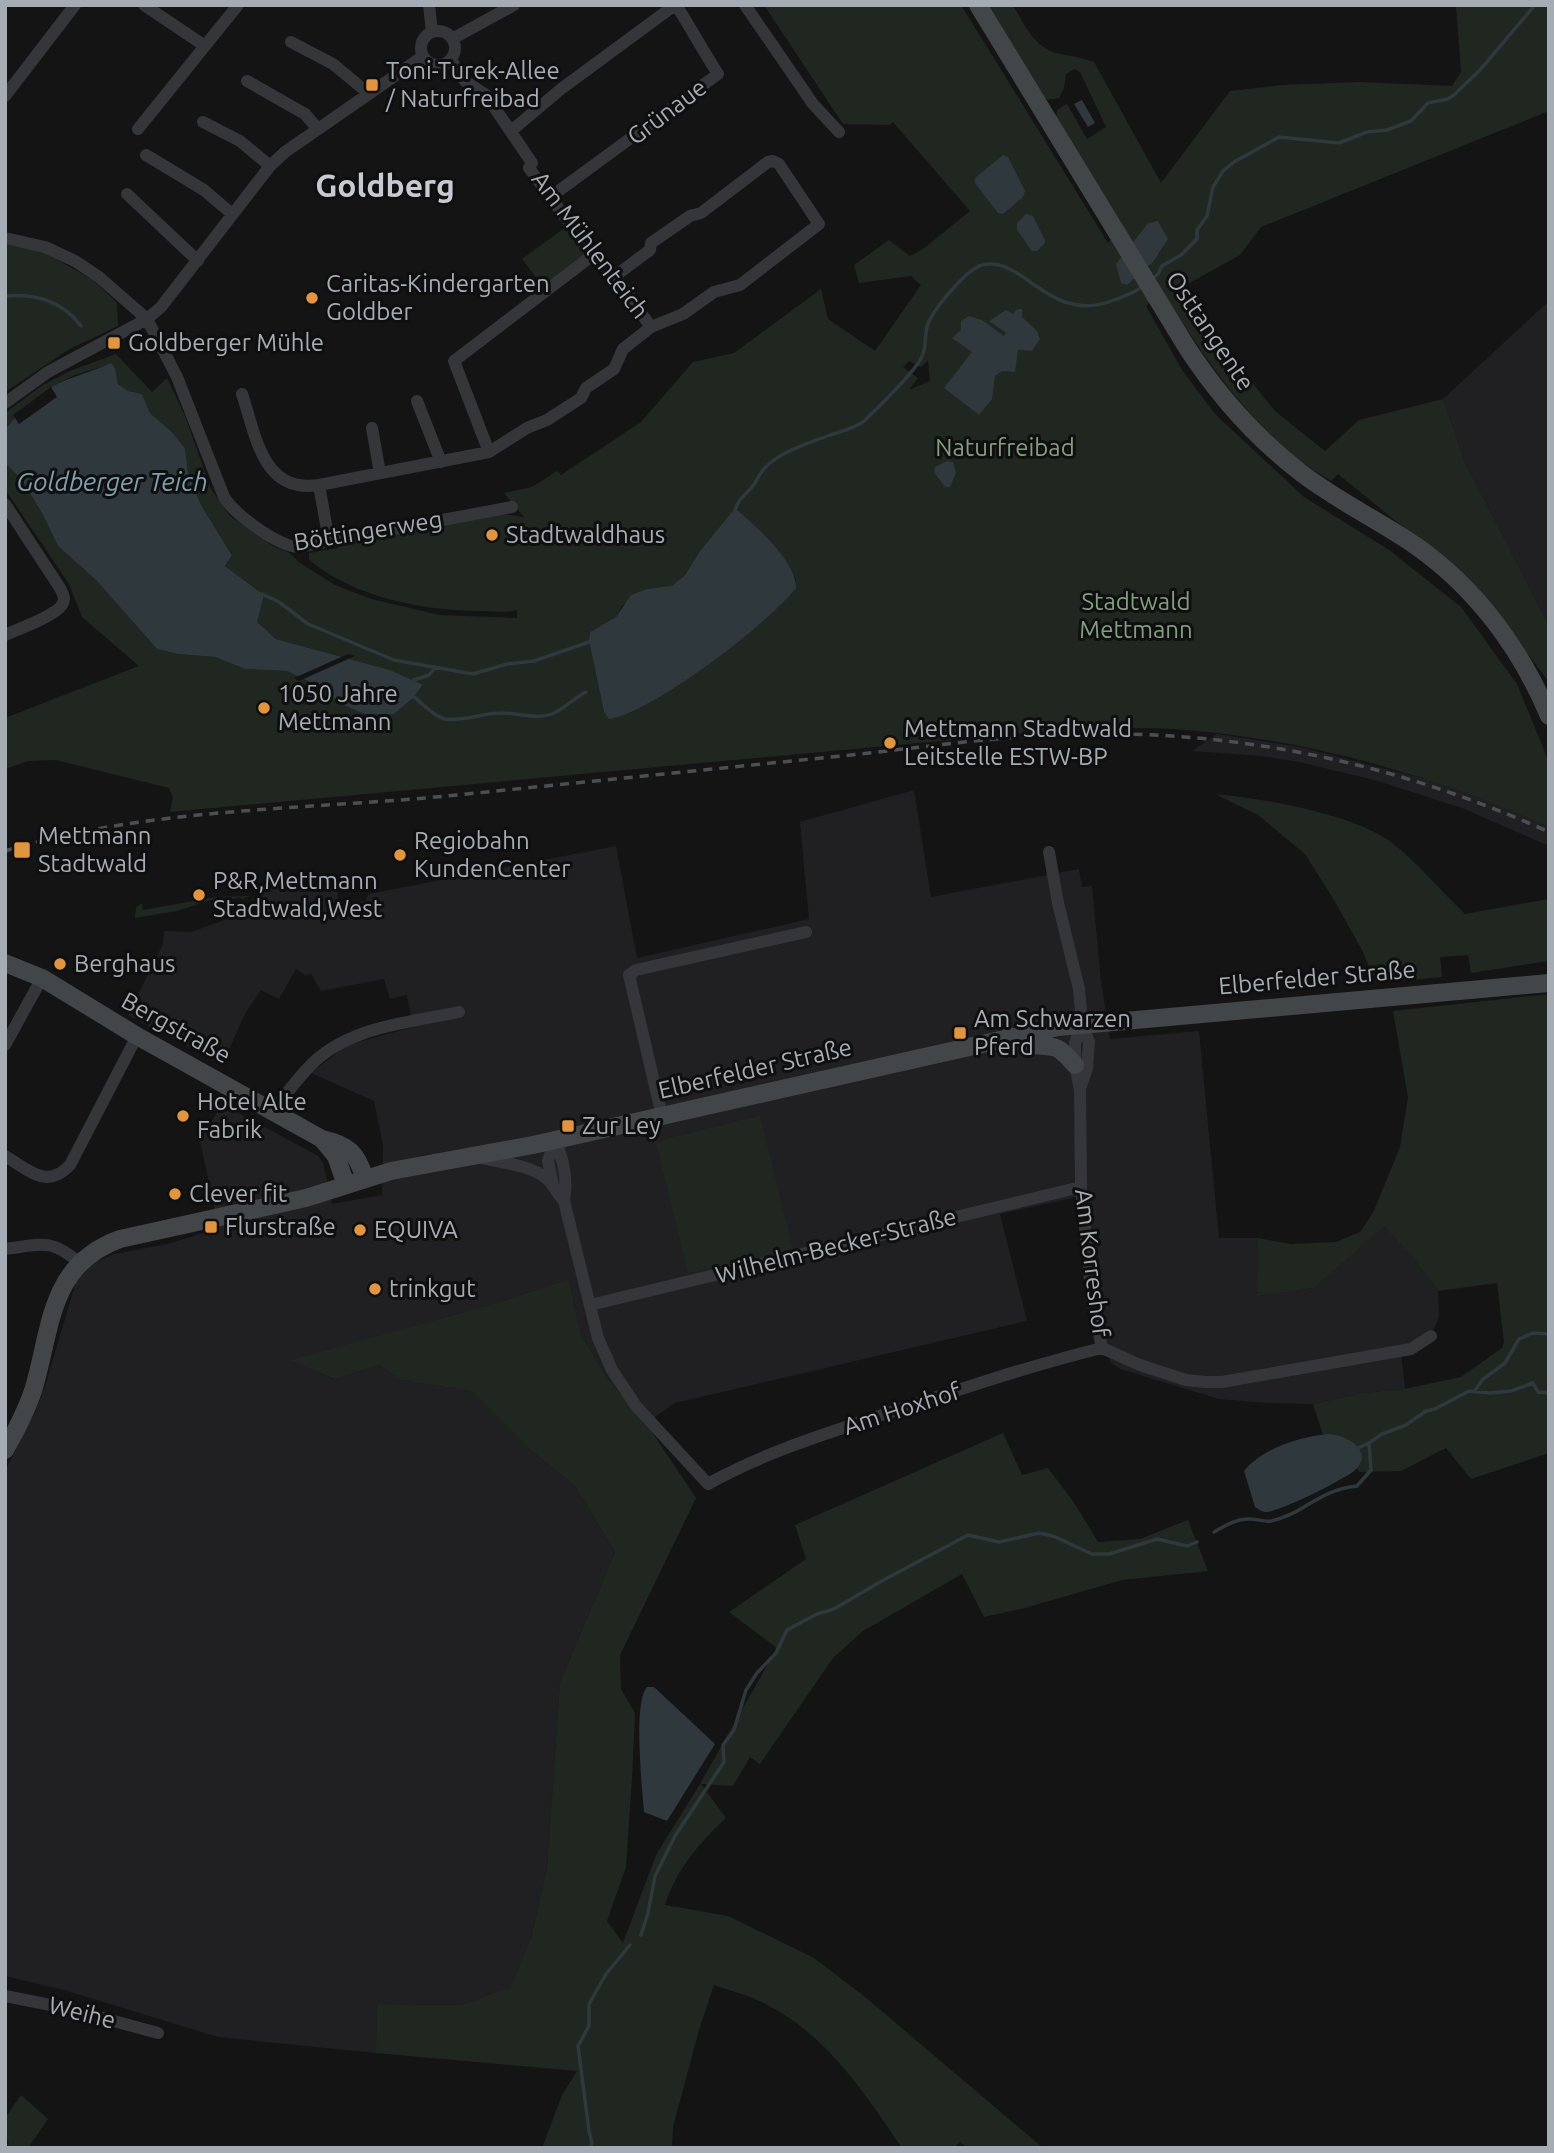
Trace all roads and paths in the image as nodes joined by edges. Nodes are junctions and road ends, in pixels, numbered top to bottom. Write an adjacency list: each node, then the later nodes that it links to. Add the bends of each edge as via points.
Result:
1 (144, 5): 12 (street)
2 (238, 5): 12 (street)
3 (429, 5): 9 (street)
4 (514, 5): 10 (street)
5 (675, 5): 21 (street, Grünaue); 26 (street, Grünaue, via 718,74)
6 (745, 5): 22 (street, via 813,104)
7 (978, 5): 46 (main road, Osttangente, via 1214,387 1267,444 1322,488 1417,547 1471,594 1515,649)
8 (69, 7): 17 (street)
9 (432, 32): 10 (street, via 443,32); 13 (street, via 423,38)
10 (452, 39): 14 (street, via 455,50)
11 (291, 42): 16 (street, via 333,64)
12 (205, 46): 20 (street)
13 (422, 57): 14 (street, via 435,66); 16 (street)
14 (451, 60): 21 (street, Am Mühlenteich, via 465,81 486,95)
15 (247, 81): 19 (street, via 305,114)
16 (368, 93): 19 (street)
17 (5, 96)
18 (203, 122): 24 (street, via 240,141)
19 (317, 128): 24 (street)
20 (138, 129)
21 (511, 131): 26 (street, Am Mühlenteich)
22 (839, 132)
23 (146, 155): 27 (street, via 204,190)
24 (270, 166): 27 (street)
25 (127, 194): 30 (street)
26 (549, 198): 29 (street, Am Mühlenteich)
27 (232, 214): 30 (street)
28 (5, 238): 32 (street, via 45,247 75,261)
29 (593, 255): 31 (street, Am Mühlenteich); 38 (street, via 454,361)
30 (198, 261): 32 (street)
31 (615, 276): 33 (street, Am Mühlenteich); 33 (street, via 650,250 651,243 701,213 768,162 779,164 819,224 740,285 714,292)
32 (147, 319): 36 (street, via 65,361); 44 (street, Böttingerweg, via 177,377 228,503 288,546)
33 (651, 327): 38 (street, Am Mühlenteich, via 623,349 614,369 586,388 581,398)
34 (242, 394): 41 (street, Am Mühlenteich, via 261,453 272,471 293,485)
35 (417, 401): 39 (street)
36 (5, 403)
37 (372, 428): 40 (street)
38 (489, 452): 39 (street, Am Mühlenteich)
39 (441, 462): 40 (street, Am Mühlenteich)
40 (380, 473): 41 (street, Am Mühlenteich)
41 (319, 485): 44 (street)
42 (5, 504): 45 (street, via 64,600 54,612)
43 (512, 507): 44 (street, Böttingerweg)
44 (329, 541)
45 (5, 635)
46 (1549, 716)
47 (1049, 852): 53 (street)
48 (806, 932): 60 (street, via 629,975)
49 (5, 963): 50 (main road, Bergstraße)
50 (41, 978): 54 (main road, Bergstraße); 56 (street)
51 (1545, 981): 53 (main road, Elberfelder Straße)
52 (459, 1012): 59 (street, via 374,1030 334,1047 302,1074)
53 (1082, 1023): 55 (main road, Elberfelder Straße); 57 (street, Am Korreshof, via 1075,1043); 58 (street, Am Korreshof, via 1089,1042)
54 (138, 1036): 59 (main road, Bergstraße); 63 (street, via 65,1171 47,1178)
55 (1009, 1036): 57 (main road, via 1030,1045 1048,1044); 60 (main road, Elberfelder Straße)
56 (5, 1045)
57 (1075, 1065): 58 (street, Am Korreshof)
58 (1080, 1090): 68 (street, Am Korreshof)
59 (273, 1111): 61 (main road, Bergstraße)
60 (662, 1116): 62 (main road, Elberfelder Straße)
61 (322, 1139): 65 (main road, Bergstraße, via 355,1155); 66 (main road, Bergstraße, via 336,1156)
62 (555, 1140): 64 (main road, Elberfelder Straße); 67 (street, via 548,1161); 69 (street, via 563,1158)
63 (5, 1156)
64 (476, 1157): 65 (main road, Elberfelder Straße); 67 (street, via 523,1166)
65 (365, 1179): 66 (main road, Elberfelder Straße)
66 (346, 1185): 71 (main road, Elberfelder Straße, via 306,1198 136,1234 99,1247)
67 (553, 1186): 69 (street)
68 (1081, 1187): 72 (street, Wilhelm-Becker-Straße); 74 (street, Am Korreshof, via 1092,1300)
69 (564, 1202): 72 (street)
70 (5, 1249): 71 (street, via 48,1244 64,1248)
71 (79, 1263): 75 (main road, via 56,1300 31,1395)
72 (590, 1305): 74 (street, Am Hoxhof, via 612,1370 636,1406 708,1484 800,1443 1024,1368)
73 (1431, 1336): 74 (street, Am Korreshof, via 1411,1349 1214,1382 1186,1380)
74 (1102, 1348)
75 (5, 1450)
76 (5, 1996): 77 (street, Weihe)
77 (158, 2033)

